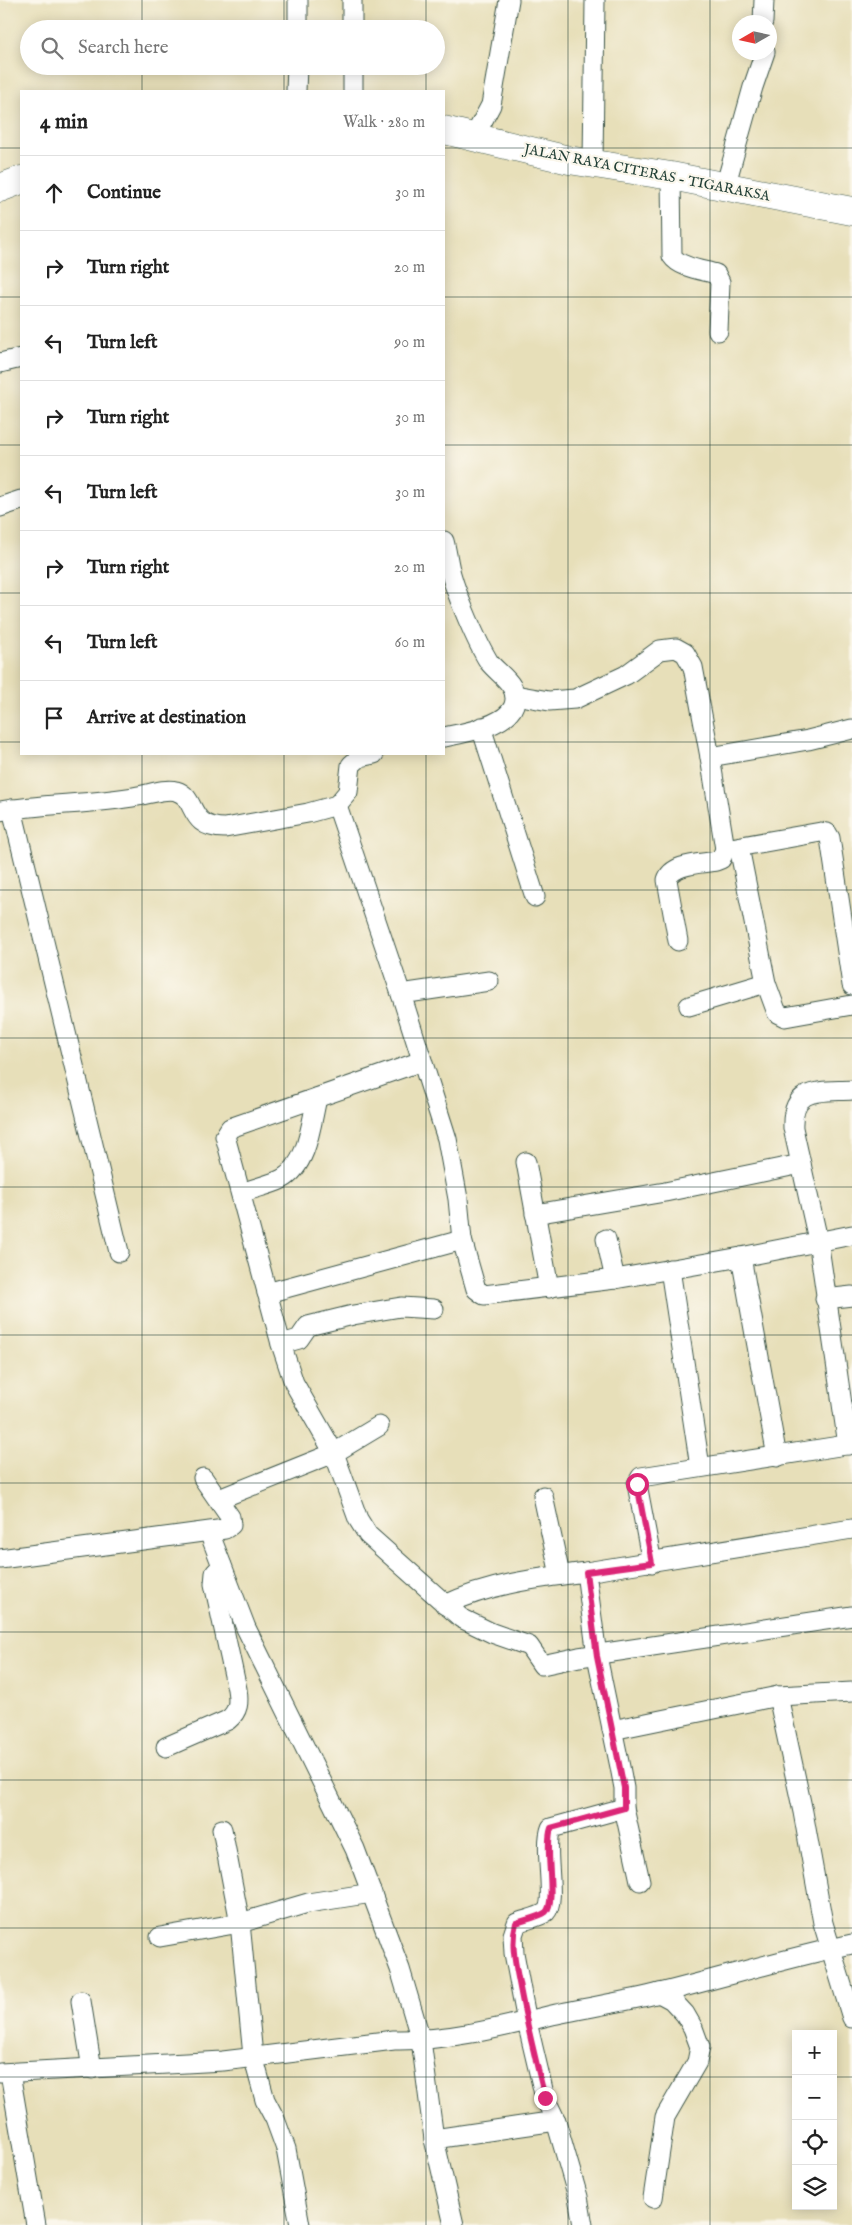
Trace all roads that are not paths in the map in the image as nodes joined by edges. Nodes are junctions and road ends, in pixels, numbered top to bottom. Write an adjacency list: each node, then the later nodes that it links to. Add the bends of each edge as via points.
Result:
1 (298, 0): 7 (street)
2 (352, 0): 8 (street)
3 (509, 0): 15 (street, via 490,105)
4 (595, 0): 16 (street)
5 (764, 0): 6 (street)
6 (763, 15)
7 (298, 20)
8 (352, 20)
9 (762, 60): 19 (street)
10 (297, 75): 12 (street)
11 (353, 75): 13 (street)
12 (296, 90)
13 (353, 90)
14 (445, 130): 15 (main road, JALAN RAYA CITERAS - TIGARAKSA)
15 (474, 137): 16 (main road, JALAN RAYA CITERAS - TIGARAKSA)
16 (593, 162): 17 (main road, JALAN RAYA CITERAS - TIGARAKSA)
17 (671, 176): 19 (main road, JALAN RAYA CITERAS - TIGARAKSA); 22 (street, via 672,256 681,264 718,277)
18 (20, 180): 20 (main road)
19 (726, 187): 21 (main road, JALAN RAYA CITERAS - TIGARAKSA)
20 (0, 188)
21 (852, 211)
22 (718, 331)
23 (20, 358): 24 (street)
24 (0, 363)
25 (20, 500): 26 (street)
26 (0, 507)
27 (445, 546): 28 (street, via 451,575 480,645 490,662 511,684)
28 (515, 695): 29 (street, via 512,708 503,719); 33 (street, via 549,700 575,698 626,675 660,650 676,648 685,652 693,667)
29 (481, 728): 31 (street); 37 (street)
30 (852, 729): 33 (street)
31 (445, 738)
32 (369, 755): 34 (street, via 360,757 351,765 348,792)
33 (710, 757): 36 (street)
34 (337, 805): 35 (street, via 225,828 212,828 201,822 177,791 106,802); 42 (street)
35 (6, 810): 56 (street)
36 (732, 848): 38 (street, via 721,859 676,869 669,874 667,880); 40 (street); 41 (street, via 821,832 829,835)
37 (535, 897)
38 (678, 941)
39 (489, 981): 42 (street)
40 (766, 983): 43 (street, via 780,1016); 44 (street)
41 (852, 985)
42 (401, 994): 45 (street)
43 (852, 1005)
44 (689, 1006)
45 (422, 1061): 47 (street); 54 (street, via 447,1139)
46 (852, 1090): 49 (street, via 803,1096 796,1103 792,1128)
47 (317, 1098): 50 (street, via 307,1140 293,1171 282,1179); 50 (street, via 230,1128 226,1136)
48 (526, 1162): 51 (street)
49 (801, 1164): 51 (street); 55 (street)
50 (241, 1193): 61 (street)
51 (535, 1214): 60 (street)
52 (852, 1235): 55 (street)
53 (606, 1239): 59 (street)
54 (462, 1240): 60 (street, via 476,1289 484,1295); 61 (street)
55 (818, 1240): 57 (street); 63 (street)
56 (119, 1252)
57 (741, 1257): 58 (street); 69 (street)
58 (670, 1269): 59 (street); 70 (street)
59 (615, 1279): 60 (street)
60 (549, 1288)
61 (267, 1293): 65 (street)
62 (852, 1296): 63 (street)
63 (825, 1299): 67 (street)
64 (434, 1310): 65 (street, via 401,1307 360,1313 312,1324 305,1328 299,1339)
65 (281, 1344): 68 (street, via 294,1383)
66 (378, 1426): 68 (street)
67 (850, 1445): 69 (street)
68 (334, 1453): 73 (street); 81 (street, via 358,1519 368,1535)
69 (777, 1456): 70 (street)
70 (700, 1467): 77 (street, via 646,1475 638,1480 640,1508)
71 (203, 1478): 73 (street)
72 (543, 1496): 80 (street)
73 (219, 1499): 75 (street, via 231,1525)
74 (852, 1529): 77 (street)
75 (209, 1532): 76 (street); 78 (street)
76 (0, 1559)
77 (652, 1563): 79 (street)
78 (222, 1566): 87 (street, via 215,1574 214,1584 239,1703 235,1714 228,1720); 91 (street, via 246,1628 355,1849)
79 (586, 1572): 80 (street); 83 (street)
80 (560, 1576): 81 (street, via 496,1586)
81 (446, 1605): 83 (street, via 474,1625 528,1646 542,1665)
82 (852, 1616): 83 (street)
83 (597, 1656): 86 (street)
84 (852, 1692): 85 (street)
85 (778, 1696): 86 (street); 95 (street)
86 (612, 1730): 88 (street, via 624,1788)
87 (166, 1748)
88 (624, 1808): 90 (street); 99 (street, via 551,1828 547,1849 550,1904 545,1913 516,1923 513,1935)
89 (222, 1829): 92 (street)
90 (640, 1882)
91 (372, 1893): 92 (street, via 308,1903); 100 (street, via 400,1969)
92 (240, 1923): 93 (street); 101 (street)
93 (160, 1937)
94 (852, 1944): 95 (street)
95 (830, 1949): 96 (street); 98 (street)
96 (659, 1993): 99 (street); 106 (street, via 672,2000 685,2014 700,2047 697,2062 665,2117)
97 (81, 2001): 102 (street)
98 (852, 2018)
99 (527, 2022): 100 (street); 104 (street, via 545,2098)
100 (421, 2040): 101 (street, via 394,2040); 105 (street)
101 (253, 2056): 102 (street); 108 (street, via 265,2100 286,2149)
102 (92, 2069): 103 (street)
103 (5, 2073): 107 (street)
104 (556, 2121): 105 (street); 110 (street, via 578,2197)
105 (434, 2138): 109 (street)
106 (653, 2198)
107 (36, 2225)
108 (300, 2225)
109 (454, 2225)
110 (582, 2225)

